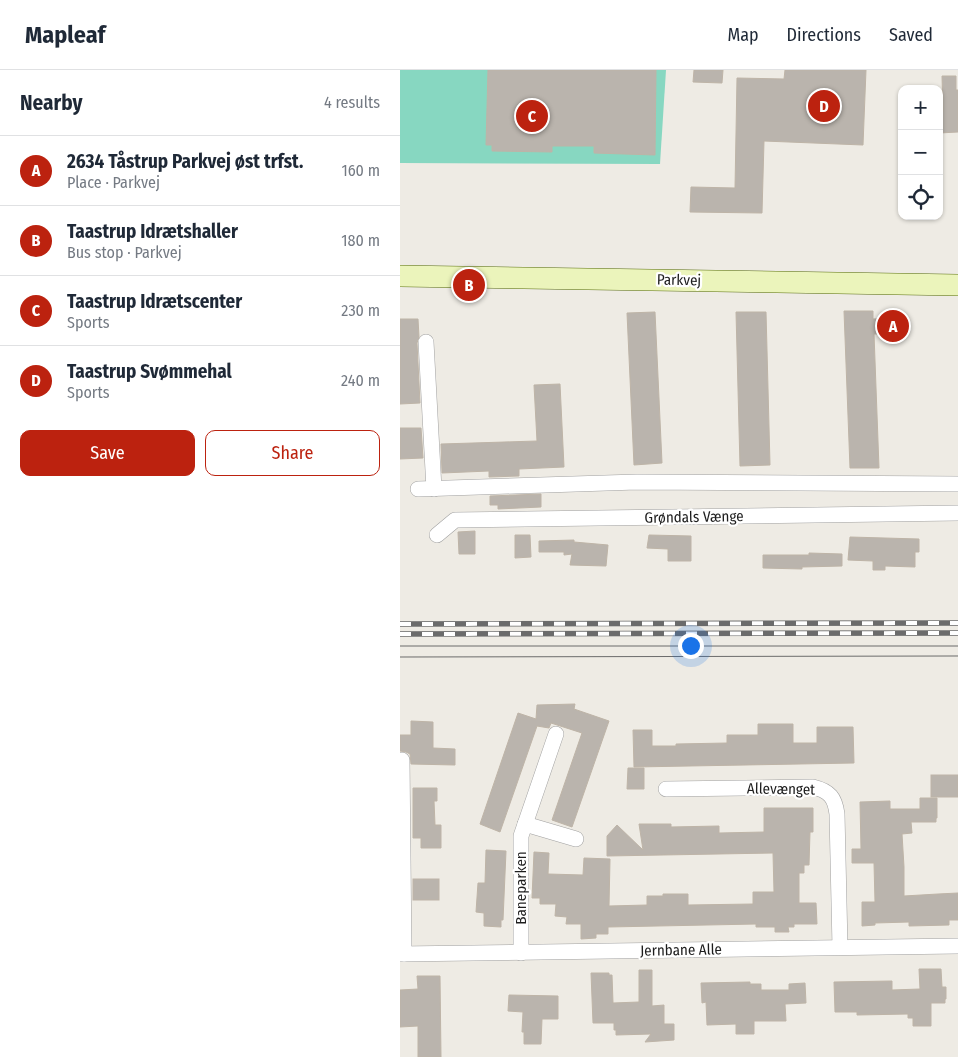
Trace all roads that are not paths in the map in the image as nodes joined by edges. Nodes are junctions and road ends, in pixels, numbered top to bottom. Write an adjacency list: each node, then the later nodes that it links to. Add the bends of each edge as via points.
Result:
1 (400, 276): 2 (street, Parkvej)
2 (958, 285)
3 (426, 342): 6 (street)
4 (958, 484): 6 (street, via 637,482)
5 (418, 489): 6 (street)
6 (434, 489)
7 (958, 513): 8 (street, Grøndals Vænge, via 455,520)
8 (437, 535)
9 (556, 734): 12 (street, Baneparken)
10 (402, 760): 17 (street, Jernbane Alle)
11 (666, 789): 15 (street, Allevænget, via 814,787 827,792 837,814)
12 (525, 824): 13 (street); 16 (street, Baneparken, via 521,836)
13 (576, 839)
14 (958, 946): 15 (street, Jernbane Alle)
15 (840, 947): 16 (street, Jernbane Alle)
16 (521, 952): 17 (street, Jernbane Alle)
17 (402, 954)

